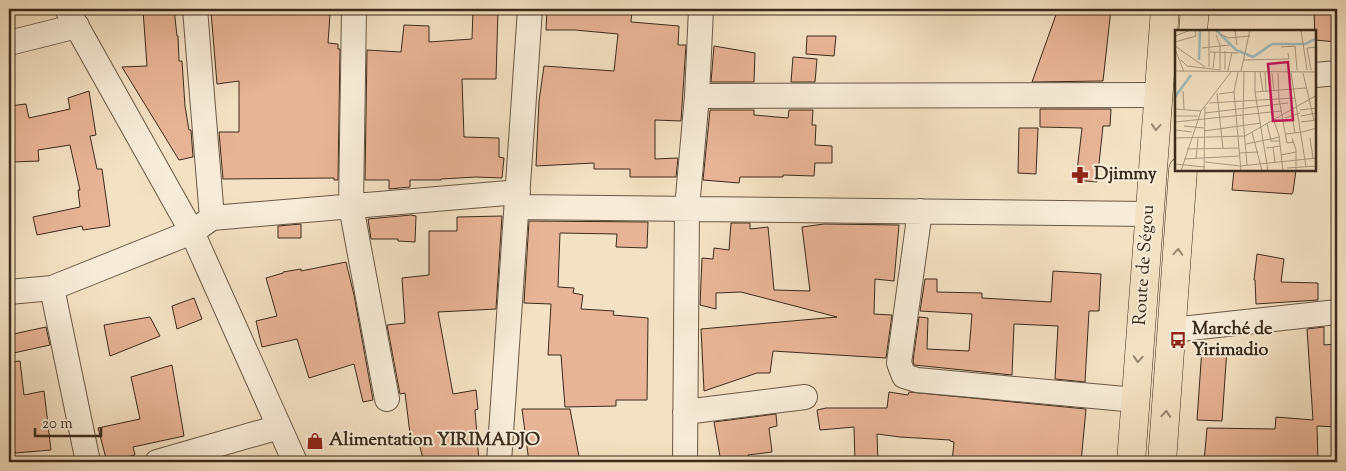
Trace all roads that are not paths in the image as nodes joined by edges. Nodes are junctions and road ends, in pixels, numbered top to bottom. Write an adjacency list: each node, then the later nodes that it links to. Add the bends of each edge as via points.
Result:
1 (195, 9): 20 (street)
2 (354, 9): 16 (street)
3 (530, 9): 15 (street)
4 (701, 9): 12 (street)
5 (1165, 9): 13 (highway, Route de Ségou)
6 (1195, 9): 8 (highway)
7 (72, 17): 9 (street); 21 (street)
8 (1193, 30)
9 (9, 43)
10 (1337, 73): 11 (street)
11 (1316, 74)
12 (697, 96): 13 (street); 17 (street)
13 (1158, 96): 19 (highway, Route de Ségou, one-way to 19)
14 (1184, 171): 25 (highway, Route de Ségou, one-way to 14)
15 (517, 199): 16 (street); 17 (street); 34 (street)
16 (351, 206): 20 (street); 27 (street)
17 (687, 208): 18 (street); 29 (street)
18 (920, 211): 19 (street); 28 (street, via 899,363 904,376 917,380)
19 (1149, 214): 28 (highway, Route de Ségou, one-way to 28)
20 (212, 218): 21 (street)
21 (192, 232): 22 (street); 30 (street)
22 (52, 288): 23 (street); 31 (street)
23 (9, 292)
24 (1337, 312): 25 (street)
25 (1172, 330): 37 (highway, Route de Ségou, one-way to 25)
26 (804, 397): 29 (street)
27 (387, 399)
28 (1136, 400): 36 (highway, Route de Ségou)
29 (685, 412): 35 (street)
30 (279, 427): 32 (street); 33 (street)
31 (88, 462)
32 (157, 462)
33 (295, 462)
34 (498, 462)
35 (684, 462)
36 (1131, 462)
37 (1162, 462)

